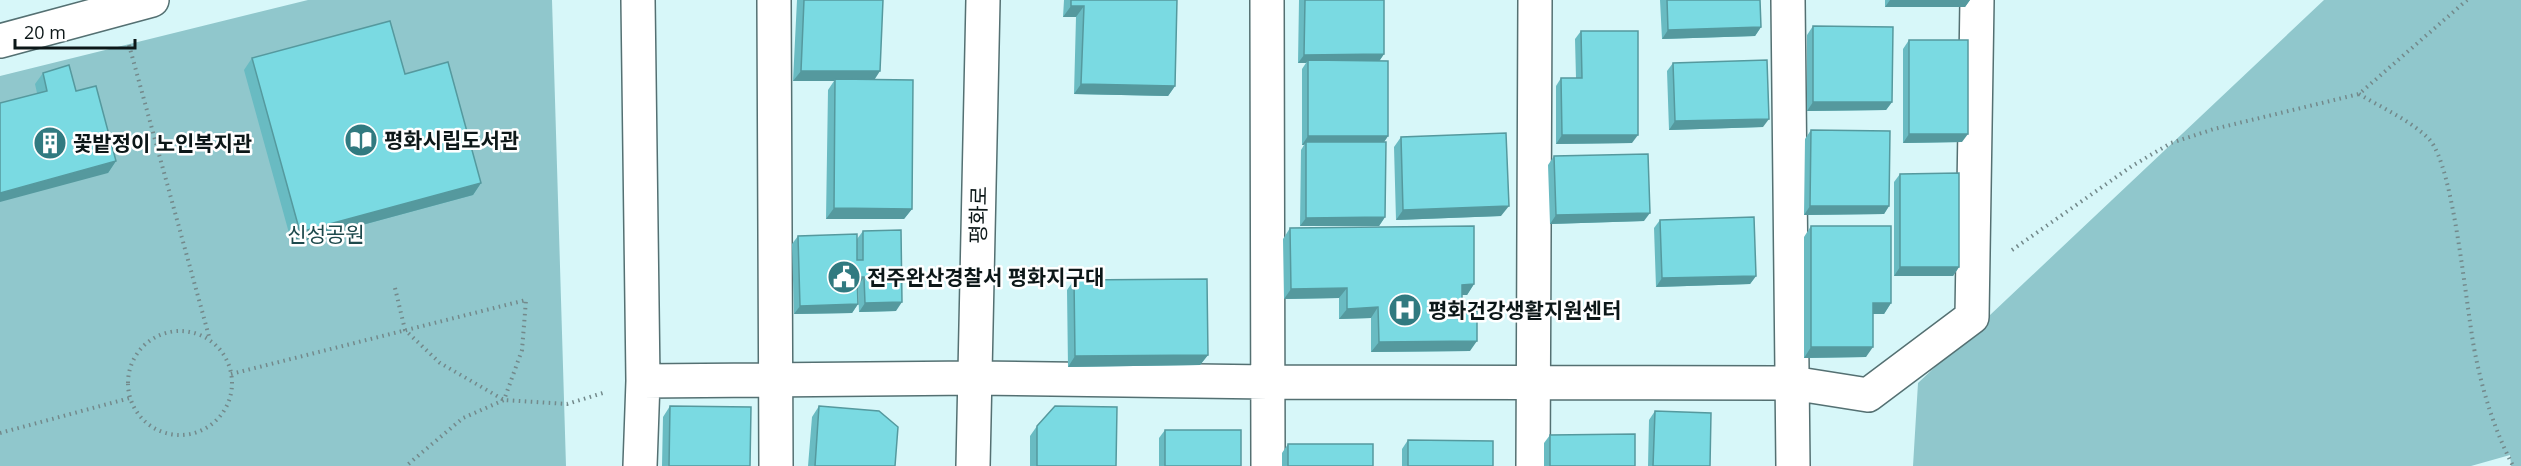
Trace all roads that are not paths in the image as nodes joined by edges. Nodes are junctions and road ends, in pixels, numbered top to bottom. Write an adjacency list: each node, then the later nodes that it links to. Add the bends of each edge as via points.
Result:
1 (152, 0): 9 (street, via 119,9)
2 (638, 0): 12 (street)
3 (774, 0): 13 (street)
4 (983, 0): 11 (street, 평화로)
5 (1267, 0): 14 (street)
6 (1535, 0): 15 (street)
7 (1788, 0): 16 (street)
8 (1977, 0): 16 (street, via 1972,317 1868,395)
9 (85, 9): 10 (street)
10 (0, 41)
11 (975, 378): 13 (street); 14 (street); 19 (street, 평화로)
12 (643, 381): 13 (street); 17 (street)
13 (776, 381): 18 (street)
14 (1269, 382): 15 (street); 20 (street)
15 (1534, 382): 16 (street); 21 (street)
16 (1792, 383): 22 (street)
17 (640, 466)
18 (776, 466)
19 (973, 466)
20 (1268, 466)
21 (1533, 466)
22 (1793, 466)

